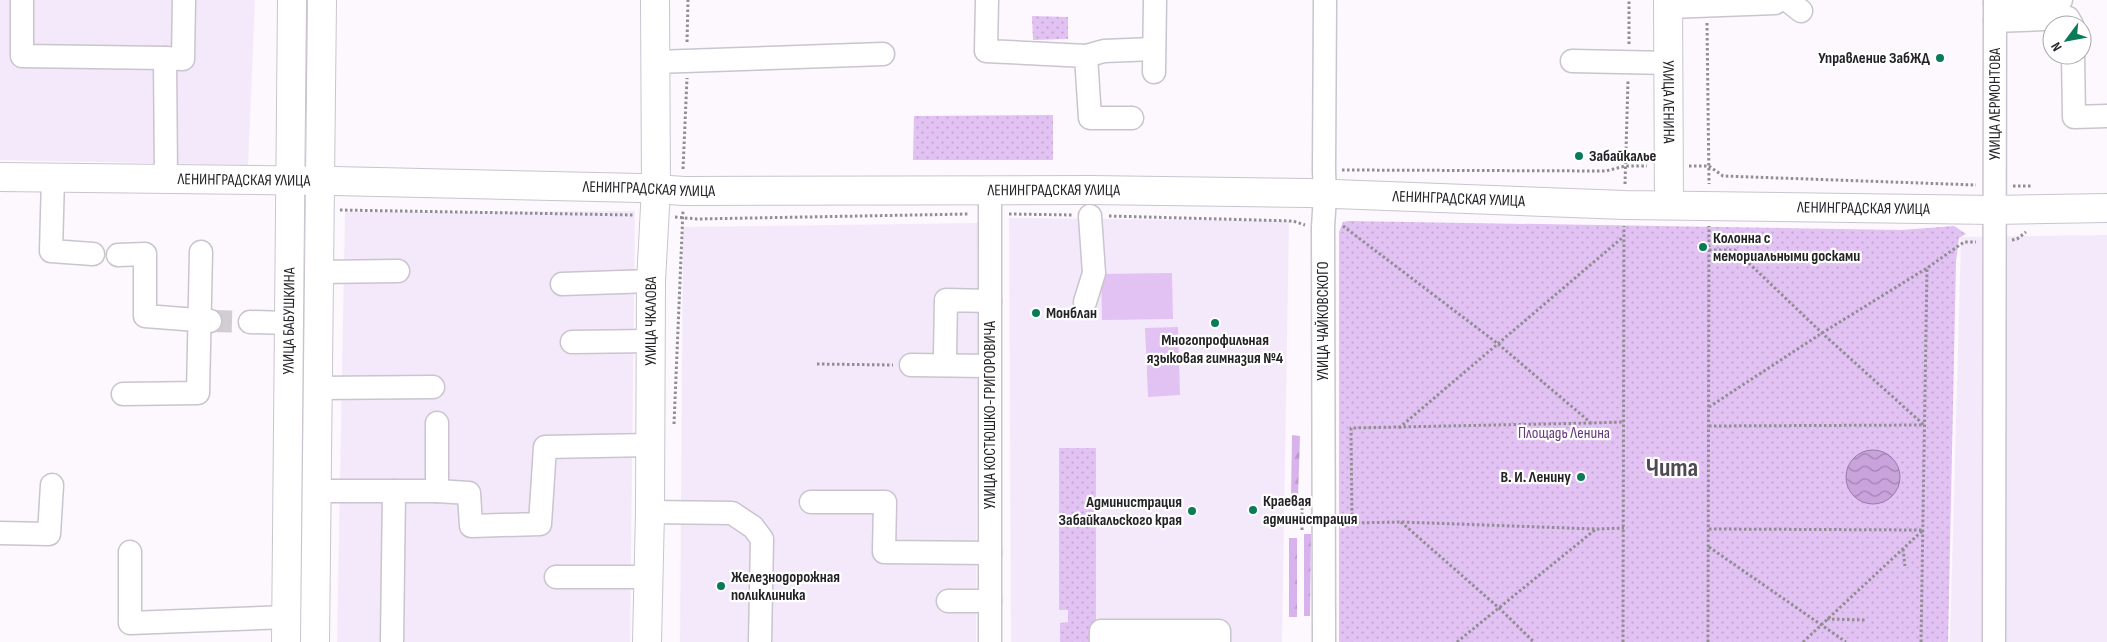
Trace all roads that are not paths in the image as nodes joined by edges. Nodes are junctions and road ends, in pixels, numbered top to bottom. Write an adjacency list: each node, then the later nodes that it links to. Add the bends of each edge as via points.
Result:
1 (22, 0): 17 (street, via 22,56)
2 (184, 0): 17 (street, via 183,59)
3 (292, 0): 28 (main road, УЛИЦА БАБУШКИНА)
4 (322, 0): 29 (main road, УЛИЦА БАБУШКИНА)
5 (655, 0): 19 (main road, УЛИЦА ЧКАЛОВА)
6 (987, 0): 16 (street, via 986,51)
7 (1155, 0): 14 (street)
8 (1325, 0): 32 (street, УЛИЦА ЧАЙКОВСКОГО)
9 (1777, 0): 11 (street, via 1775,3 1707,6)
10 (2061, 0): 12 (street)
11 (1668, 4): 20 (main road, УЛИЦА ЛЕНИНА)
12 (1995, 8): 13 (street); 35 (street, УЛИЦА ЛЕРМОНТОВА)
13 (2046, 15)
14 (1154, 49): 16 (street, via 1104,51); 22 (street)
15 (883, 54): 19 (street)
16 (1086, 56): 24 (street, via 1090,118)
17 (165, 58): 27 (street)
18 (1572, 61): 20 (street)
19 (656, 62): 30 (main road, УЛИЦА ЧКАЛОВА)
20 (1669, 63): 33 (main road, УЛИЦА ЛЕНИНА)
21 (2073, 65): 23 (street, via 2074,117)
22 (1154, 72)
23 (2107, 116)
24 (1132, 118)
25 (0, 177): 26 (main road, ЛЕНИНГРАДСКАЯ УЛИЦА)
26 (53, 178): 27 (main road, ЛЕНИНГРАДСКАЯ УЛИЦА); 38 (street, via 51,251)
27 (166, 179): 28 (main road, ЛЕНИНГРАДСКАЯ УЛИЦА)
28 (289, 180): 29 (main road, ЛЕНИНГРАДСКАЯ УЛИЦА); 48 (main road, УЛИЦА БАБУШКИНА)
29 (320, 180): 30 (main road, ЛЕНИНГРАДСКАЯ УЛИЦА); 41 (main road, УЛИЦА БАБУШКИНА)
30 (656, 189): 31 (main road, ЛЕНИНГРАДСКАЯ УЛИЦА); 42 (main road, УЛИЦА ЧКАЛОВА)
31 (990, 189): 32 (main road, ЛЕНИНГРАДСКАЯ УЛИЦА); 44 (street, УЛИЦА КОСТЮШКО-ГРИГОРОВИЧА)
32 (1325, 196): 33 (main road, ЛЕНИНГРАДСКАЯ УЛИЦА); 81 (street, УЛИЦА ЧАЙКОВСКОГО)
33 (1670, 205): 35 (main road, ЛЕНИНГРАДСКАЯ УЛИЦА)
34 (2107, 208): 35 (main road, ЛЕНИНГРАДСКАЯ УЛИЦА)
35 (1994, 210): 82 (street, УЛИЦА ЛЕРМОНТОВА)
36 (1090, 216): 45 (street, via 1094,273)
37 (201, 252): 46 (street)
38 (94, 254)
39 (118, 255): 46 (street, via 145,254 145,316)
40 (398, 271): 41 (street)
41 (318, 272): 55 (main road, УЛИЦА БАБУШКИНА)
42 (651, 281): 43 (street); 50 (main road, УЛИЦА ЧКАЛОВА)
43 (562, 284)
44 (990, 301): 51 (street, via 946,300); 53 (street, УЛИЦА КОСТЮШКО-ГРИГОРОВИЧА)
45 (1085, 302)
46 (205, 321): 56 (street, via 198,393)
47 (250, 322): 48 (street)
48 (289, 323): 72 (main road, УЛИЦА БАБУШКИНА)
49 (572, 342): 50 (street)
50 (651, 342): 58 (main road, УЛИЦА ЧКАЛОВА)
51 (945, 354)
52 (911, 365): 53 (street)
53 (989, 366): 67 (street, УЛИЦА КОСТЮШКО-ГРИГОРОВИЧА)
54 (433, 387): 55 (street)
55 (317, 388): 60 (main road, УЛИЦА БАБУШКИНА)
56 (123, 394)
57 (437, 422): 62 (street)
58 (662, 439): 62 (street, via 545,448 540,524 472,526 469,493); 64 (main road, УЛИЦА ЧКАЛОВА)
59 (52, 485): 65 (street, via 48,534)
60 (316, 491): 61 (street); 75 (main road, УЛИЦА БАБУШКИНА)
61 (394, 491): 62 (street); 74 (street)
62 (437, 491)
63 (811, 502): 67 (street, via 885,502 884,552)
64 (650, 512): 69 (main road, УЛИЦА ЧКАЛОВА); 77 (street, via 732,513 754,527 762,539)
65 (0, 533)
66 (130, 552): 73 (street, via 130,623)
67 (990, 553): 71 (street, УЛИЦА КОСТЮШКО-ГРИГОРОВИЧА)
68 (556, 577): 69 (street)
69 (649, 577): 76 (main road, УЛИЦА ЧКАЛОВА)
70 (948, 601): 71 (street)
71 (990, 601): 78 (street, УЛИЦА КОСТЮШКО-ГРИГОРОВИЧА)
72 (286, 629): 73 (street)
73 (142, 632)
74 (392, 641)
75 (315, 642)
76 (647, 642)
77 (760, 642)
78 (990, 642)
79 (1100, 642): 80 (street, via 1101,631 1219,631)
80 (1219, 642)
81 (1324, 642)
82 (1994, 642)

